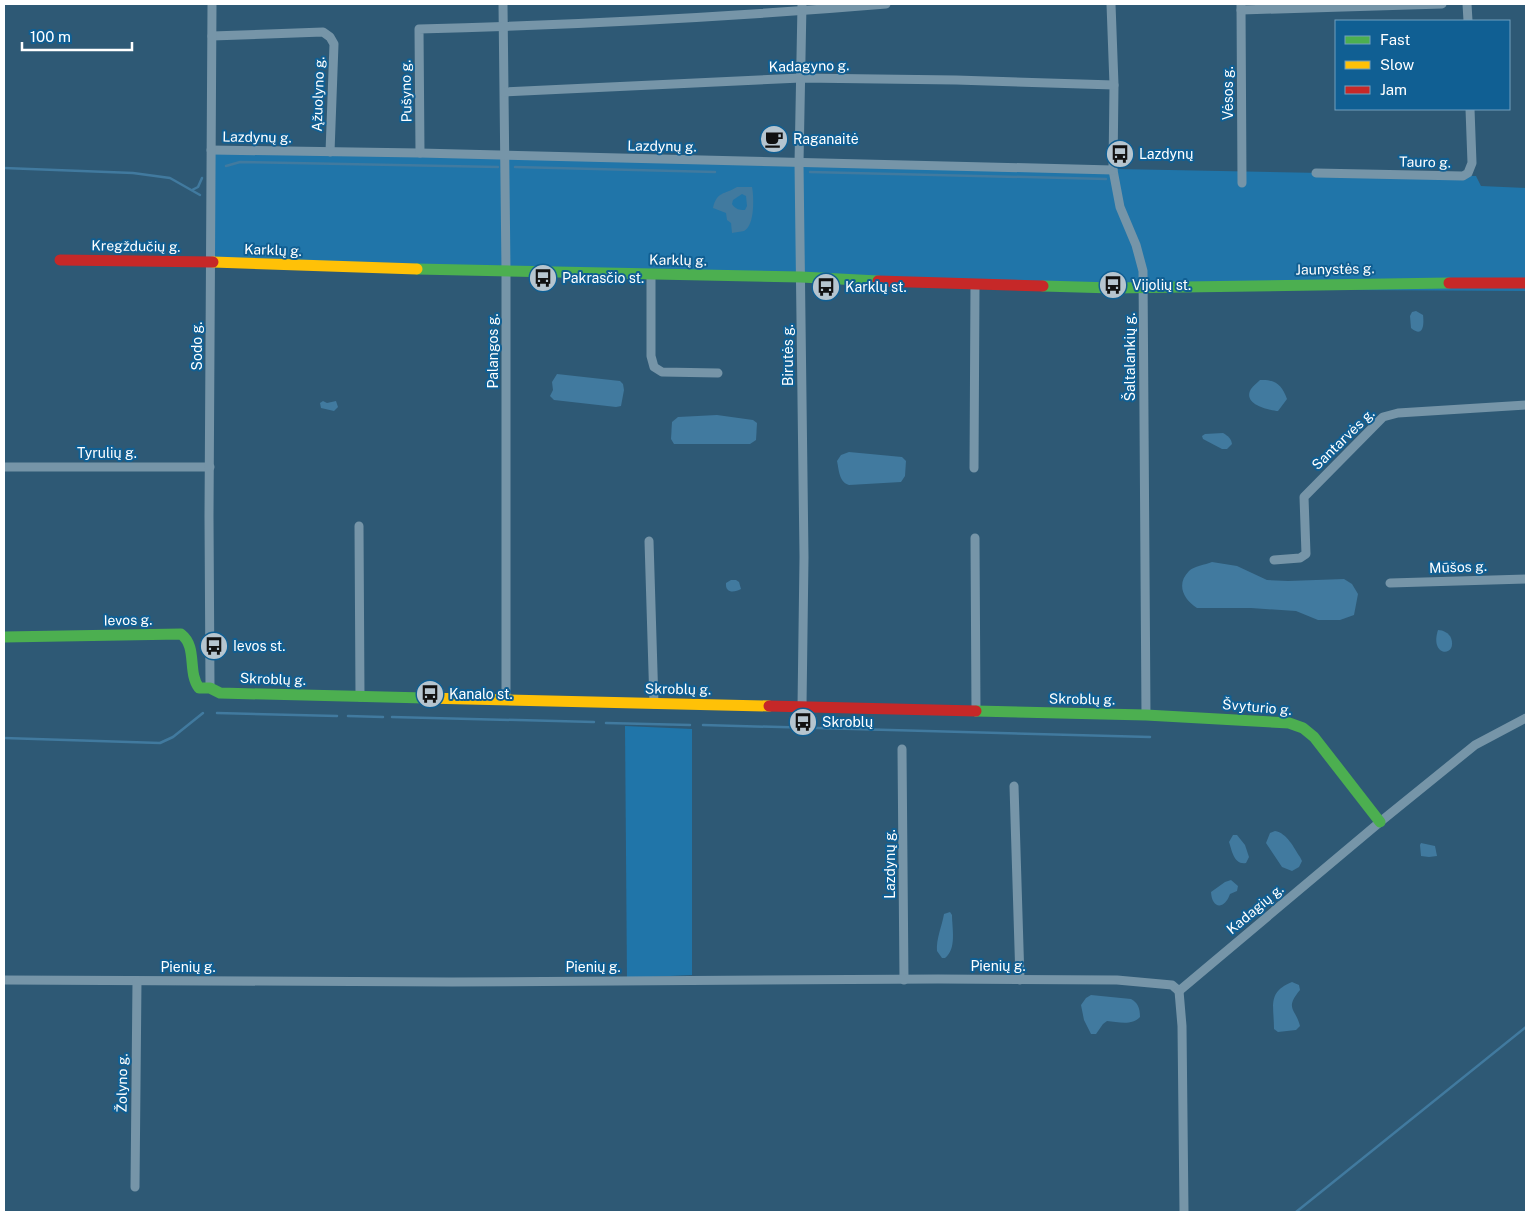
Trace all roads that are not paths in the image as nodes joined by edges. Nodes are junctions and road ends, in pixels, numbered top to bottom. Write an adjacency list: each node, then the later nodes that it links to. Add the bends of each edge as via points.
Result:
1 (212, 4): 11 (street, Sodo g.)
2 (503, 4): 10 (street, Palangos g.)
3 (886, 4): 7 (street)
4 (1111, 4): 13 (street, Šaltalankių g.)
5 (1442, 4): 8 (street)
6 (1467, 4): 9 (street)
7 (803, 7): 10 (street); 12 (street, Birutės g.)
8 (1241, 7): 23 (street, Vėsos g.)
9 (1468, 20)
10 (503, 26): 14 (street, Palangos g.); 18 (street, Pušyno g., via 419,29)
11 (212, 36): 16 (street, Sodo g.); 17 (street, Ąžuolyno g., via 323,32 330,37 334,44)
12 (801, 78): 13 (street, Kadagyno g.); 14 (street, Kadagyno g.); 20 (street, Birutės g.)
13 (1114, 85): 21 (street, Šaltalankių g.)
14 (505, 92): 19 (street, Palangos g.)
15 (1470, 110): 22 (street, Tauro g., via 1472,163 1468,173 1462,176)
16 (211, 150): 17 (street, Lazdynų g.); 25 (street, Sodo g.)
17 (330, 152): 18 (street, Lazdynų g.)
18 (420, 153): 19 (street, Lazdynų g.)
19 (505, 156): 20 (street, Lazdynų g.); 26 (street, Palangos g.)
20 (800, 163): 21 (street, Lazdynų g.); 28 (street, Birutės g.)
21 (1113, 170): 31 (street, Šaltalankių g., via 1120,207 1136,244)
22 (1316, 173)
23 (1242, 183)
24 (60, 260): 25 (street, Kregždučių g.)
25 (211, 262): 26 (street, Karklų g.); 35 (street, Sodo g.)
26 (506, 270): 27 (street, Karklų g.); 46 (street, Palangos g.)
27 (651, 275): 28 (street, Karklų g.); 32 (street, via 651,356 654,367 662,372)
28 (801, 277): 30 (street, Karklų g.); 48 (street, Birutės g.)
29 (1526, 283): 31 (street, Jaunystės g.)
30 (974, 285): 31 (street, Karklų g.); 36 (street)
31 (1144, 288): 50 (street, Šaltalankių g.)
32 (718, 373)
33 (1526, 405): 40 (street, Santarvės g., via 1398,413 1383,417 1304,497 1306,554 1300,558)
34 (4, 467): 35 (street, Tyrulių g.)
35 (210, 467): 44 (street, Sodo g.)
36 (974, 468)
37 (359, 526): 45 (street)
38 (975, 538): 49 (street)
39 (649, 541): 47 (street)
40 (1274, 560)
41 (1526, 579): 42 (street, Mūšos g.)
42 (1390, 583)
43 (4, 637): 44 (street, Ievos g., via 181,634 189,641 195,685)
44 (210, 688): 45 (street, Skroblų g., via 220,693)
45 (360, 697): 46 (street, Skroblų g.)
46 (506, 699): 47 (street, Skroblų g.)
47 (654, 704): 48 (street, Skroblų g.)
48 (802, 706): 49 (street, Skroblų g.)
49 (976, 712): 50 (street, Skroblų g.)
50 (1146, 714): 54 (street, Švyturio g., via 1289,723 1303,728 1314,737)
51 (1526, 718): 54 (street, Kadagių g., via 1475,745)
52 (902, 749): 56 (street, Lazdynų g.)
53 (1014, 786): 57 (street)
54 (1380, 822): 59 (street, Kadagių g.)
55 (4, 980): 58 (street, Pienių g.)
56 (904, 980): 57 (street, Pienių g.); 58 (street, Pienių g.)
57 (1020, 980): 59 (street, Pienių g., via 1117,980 1172,985)
58 (137, 981): 60 (street, Žolyno g.)
59 (1179, 991): 61 (street)
60 (135, 1187)
61 (1184, 1212)

